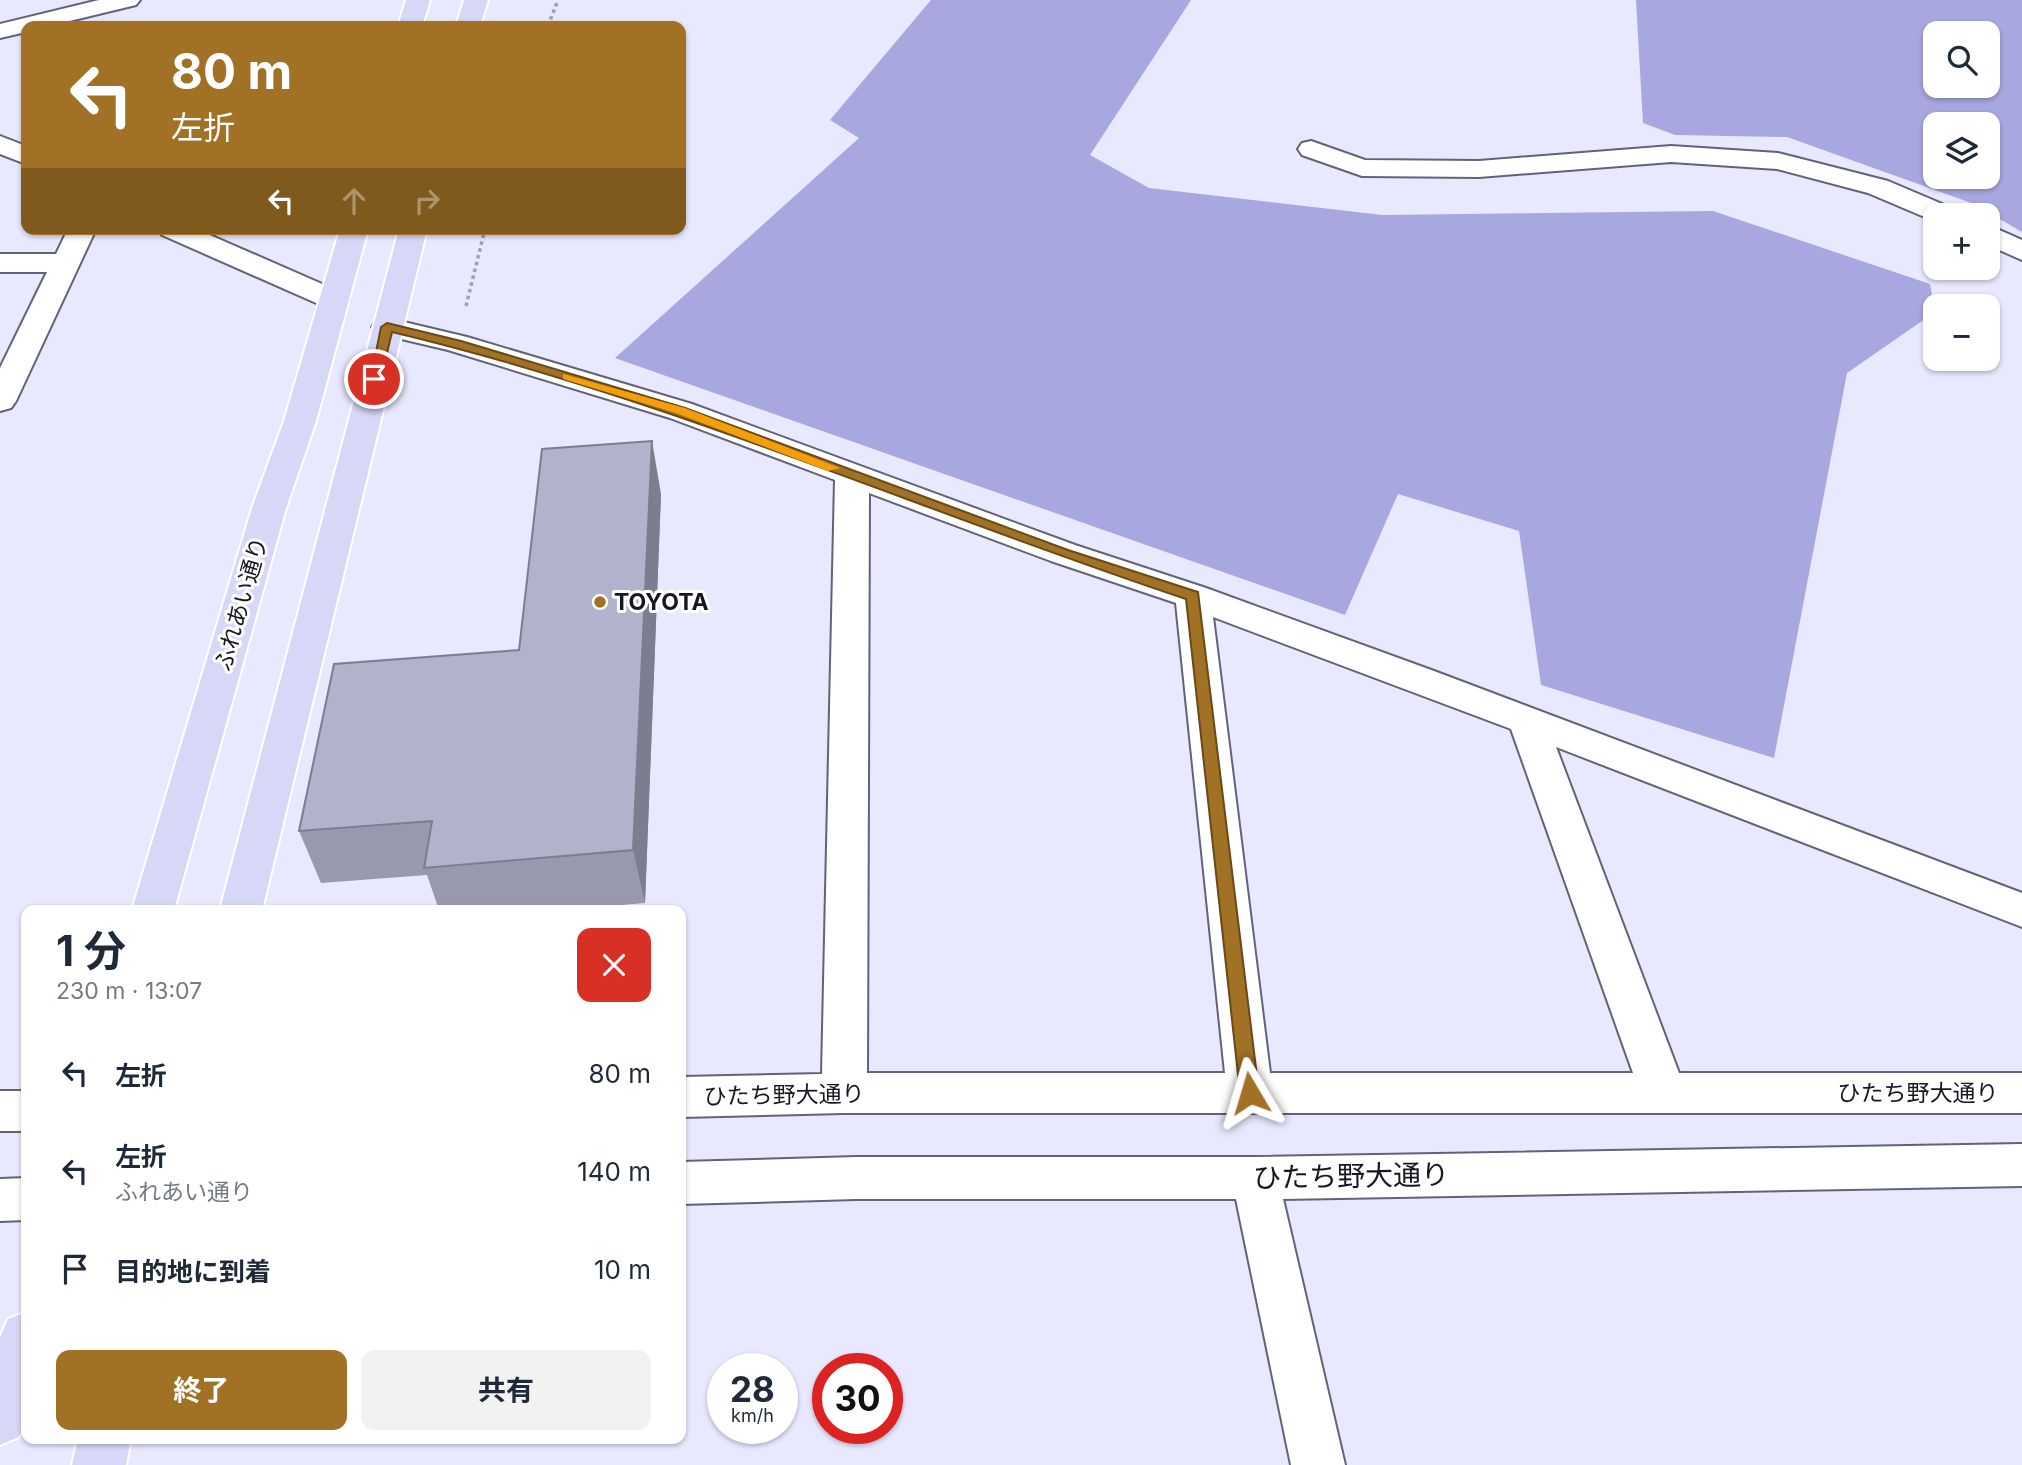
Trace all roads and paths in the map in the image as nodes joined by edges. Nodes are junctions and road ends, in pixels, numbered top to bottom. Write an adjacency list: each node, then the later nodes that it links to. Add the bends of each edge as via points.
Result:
1 (128, 0): 5 (street)
2 (418, 0): 6 (main road)
3 (475, 0): 7 (main road)
4 (558, 0): 8 (path)
5 (41, 21)
6 (412, 21)
7 (469, 21)
8 (550, 21)
9 (21, 26): 10 (street)
10 (0, 31)
11 (0, 144): 13 (street)
12 (1311, 149): 14 (street, via 1362,168 1479,169 1671,154 1778,161 1878,187)
13 (21, 154)
14 (1923, 206)
15 (79, 235): 23 (street)
16 (186, 235): 24 (street)
17 (352, 235): 24 (main road, ふれあい通り)
18 (412, 235): 25 (main road)
19 (483, 235): 26 (path)
20 (2000, 240): 21 (street)
21 (2022, 251)
22 (0, 263): 23 (street)
23 (65, 263): 27 (street)
24 (334, 300): 31 (main road, ふれあい通り)
25 (387, 327): 26 (street); 32 (main road)
26 (456, 343): 28 (street, via 681,411)
27 (2, 393)
28 (852, 475): 29 (street); 34 (street)
29 (1193, 596): 30 (street); 35 (street)
30 (1527, 720): 33 (street); 36 (street)
31 (154, 905)
32 (242, 905)
33 (2022, 910)
34 (844, 1093): 35 (street, ひたち野大通り); 38 (street, ひたち野大通り)
35 (1250, 1093): 36 (street, ひたち野大通り)
36 (1663, 1093): 37 (street, ひたち野大通り)
37 (2022, 1093)
38 (686, 1097)
39 (0, 1111): 40 (street)
40 (21, 1111)
41 (2022, 1165): 42 (street, ひたち野大通り)
42 (1255, 1178): 43 (street, ひたち野大通り); 50 (street)
43 (686, 1183)
44 (21, 1199): 45 (street)
45 (0, 1200)
46 (21, 1352): 47 (main road)
47 (0, 1419)
48 (104, 1444): 49 (main road)
49 (99, 1465)
50 (1318, 1465)

